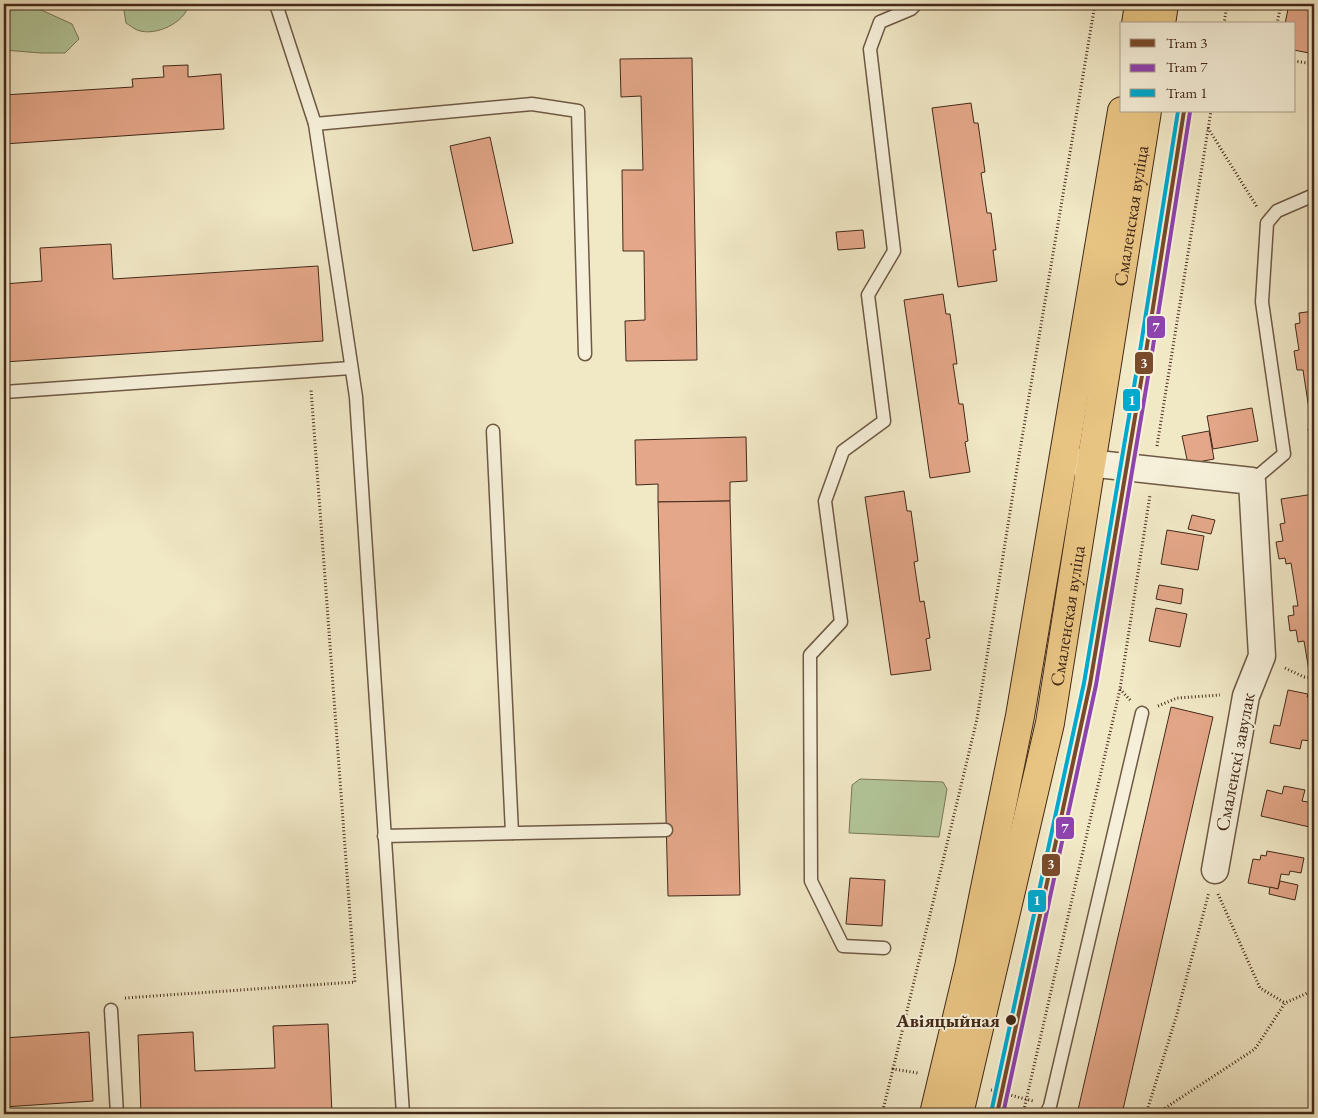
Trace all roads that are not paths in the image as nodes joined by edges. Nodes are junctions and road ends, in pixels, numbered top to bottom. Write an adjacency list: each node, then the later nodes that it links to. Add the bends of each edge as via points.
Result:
1 (276, 4): 9 (lane)
2 (916, 4): 23 (lane, via 880,22 870,50 894,251 868,295 884,421 843,451 825,500 841,622 810,655 810,881 843,946)
3 (1139, 4): 5 (main road)
4 (1164, 4): 6 (main road)
5 (1136, 22)
6 (1161, 22)
7 (1122, 112): 15 (main road, Смаленская вуліца)
8 (1147, 112): 16 (main road, Смаленская вуліца)
9 (315, 124): 11 (lane, via 532,104 578,111); 12 (lane)
10 (1314, 195): 17 (lane, via 1278,211 1267,223 1262,302 1284,454)
11 (586, 354)
12 (352, 368): 13 (lane); 21 (lane)
13 (4, 392)
14 (493, 431): 20 (lane)
15 (1064, 460): 16 (street); 27 (main road, Смаленская вуліца, via 1020,716)
16 (1090, 464): 17 (street); 28 (main road, Смаленская вуліца, via 1050,723)
17 (1252, 481): 22 (street, Смаленскі завулак, via 1262,656 1246,696)
18 (1142, 713): 29 (lane)
19 (666, 830): 20 (lane)
20 (512, 833): 21 (lane)
21 (384, 836): 26 (lane)
22 (1215, 870)
23 (884, 948)
24 (111, 1010): 25 (lane)
25 (117, 1114)
26 (403, 1114)
27 (934, 1114)
28 (959, 1114)
29 (1046, 1114)

